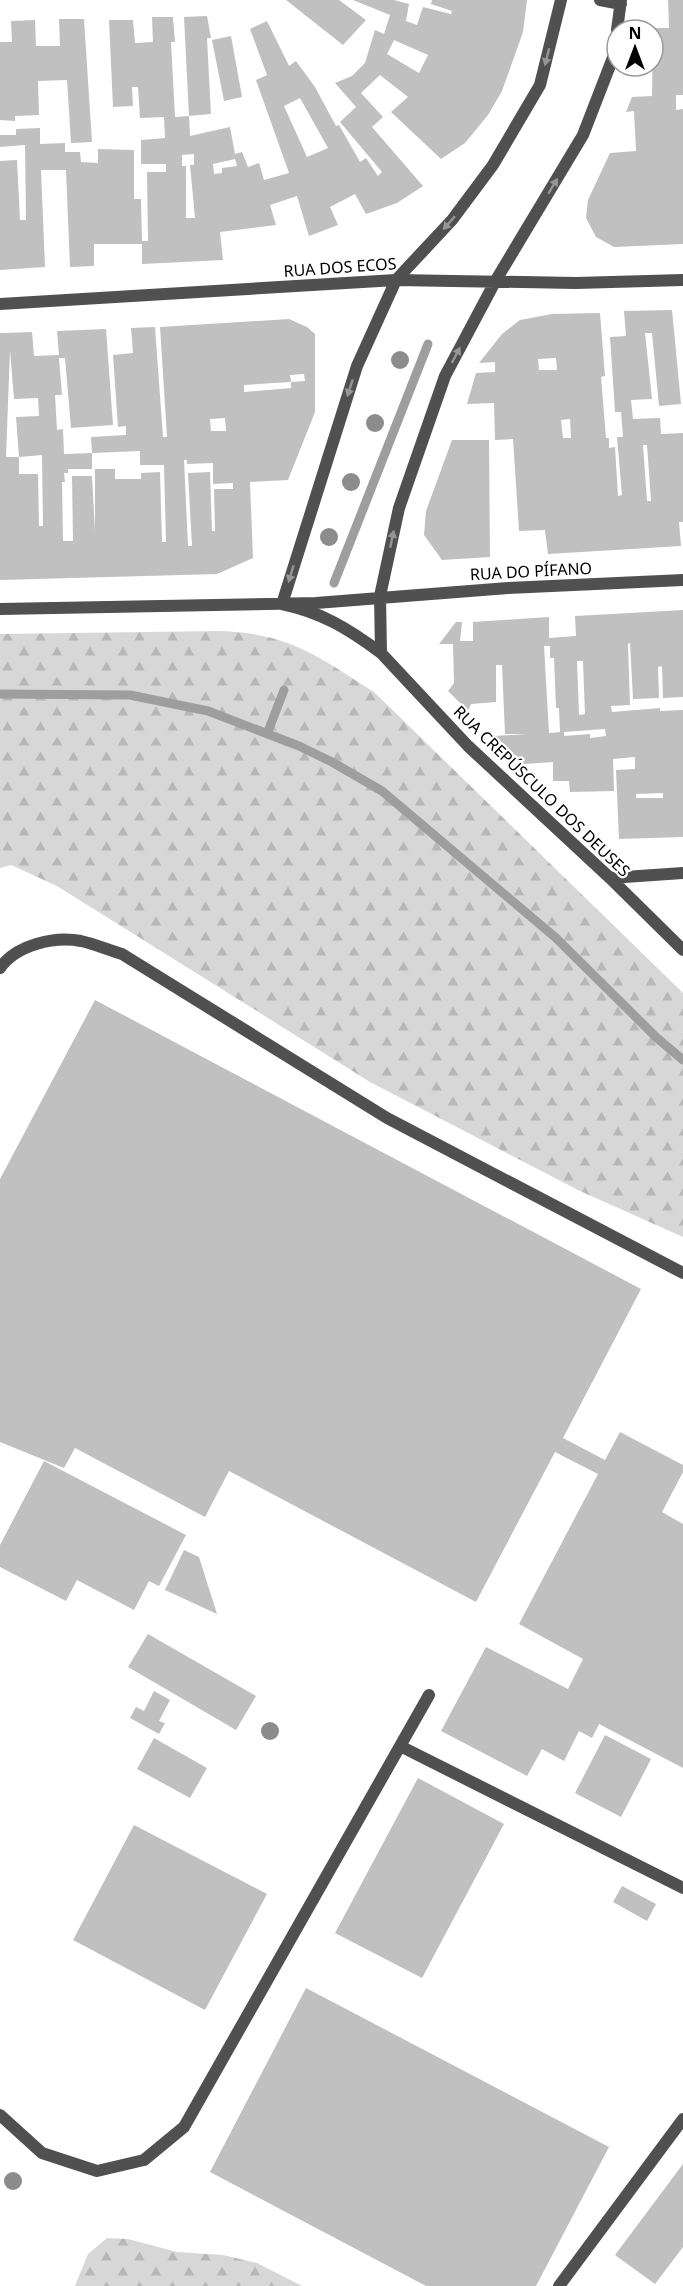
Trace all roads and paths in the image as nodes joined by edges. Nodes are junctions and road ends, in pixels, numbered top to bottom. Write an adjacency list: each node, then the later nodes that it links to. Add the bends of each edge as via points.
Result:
1 (561, 0): 6 (street, one-way to 6, via 540,85 493,165 452,220)
2 (600, 0): 3 (street)
3 (621, 2): 4 (street)
4 (619, 18)
5 (605, 78): 7 (street, one-way to 5, via 583,135)
6 (396, 280): 7 (street, RUA DOS ECOS); 9 (street, RUA DOS ECOS); 12 (street, one-way to 12, via 357,366)
7 (496, 280): 8 (street, RUA DOS ECOS, via 576,283); 11 (street, one-way to 7, via 399,508 446,376)
8 (683, 280)
9 (0, 304)
10 (683, 580): 11 (street, RUA DO PÍFANO)
11 (380, 596): 12 (street, RUA CREPÚSCULO DOS DEUSES); 14 (street)
12 (282, 604): 13 (street, RUA CREPÚSCULO DOS DEUSES); 14 (street, RUA CREPÚSCULO DOS DEUSES, via 325,616)
13 (0, 609)
14 (381, 653): 16 (street, RUA CREPÚSCULO DOS DEUSES, via 468,746)
15 (683, 873): 16 (street)
16 (610, 878): 17 (street, RUA CREPÚSCULO DOS DEUSES)
17 (683, 950)
18 (0, 968): 19 (street, via 8,957 36,944 79,941 122,954 387,1118)
19 (683, 1272)
20 (429, 1695): 21 (street)
21 (400, 1746): 22 (street); 23 (street, via 184,2127 144,2160 96,2171 42,2153)
22 (683, 1888)
23 (0, 2115)
24 (683, 2119): 25 (street)
25 (559, 2286)

